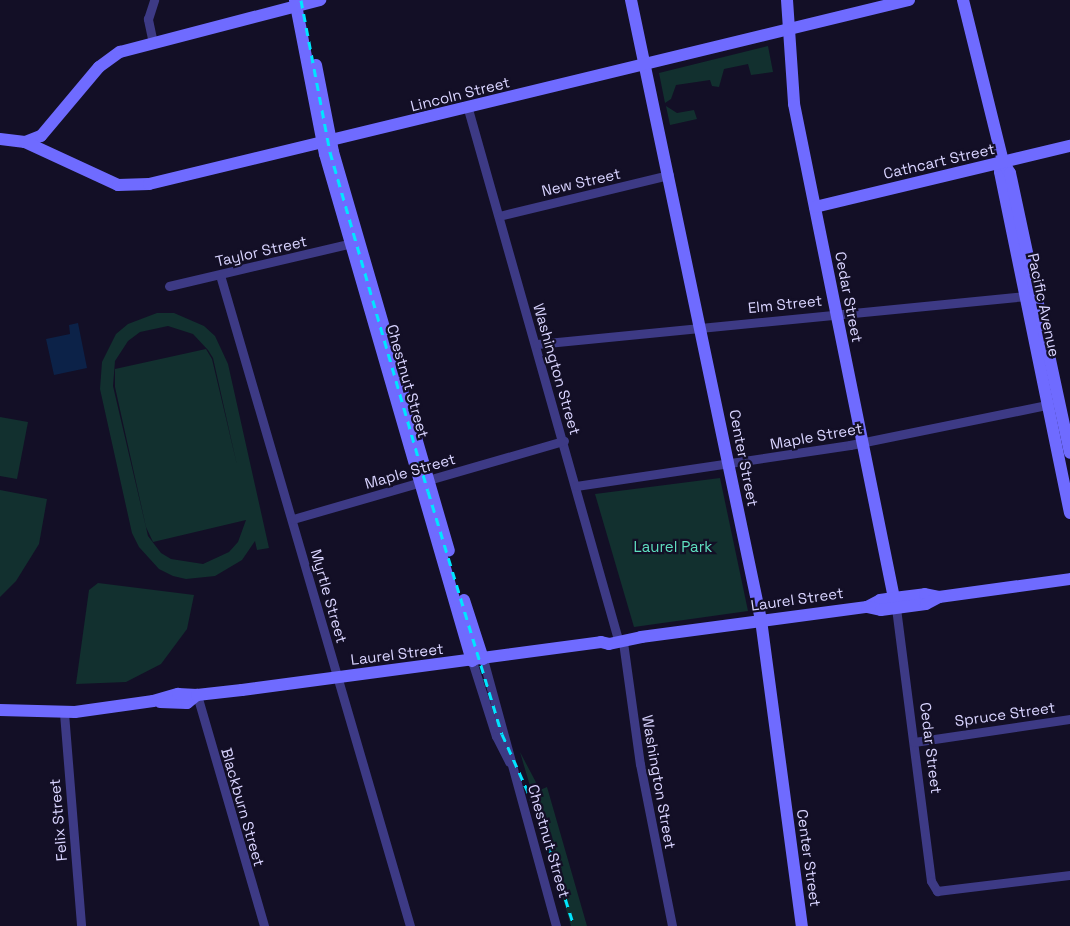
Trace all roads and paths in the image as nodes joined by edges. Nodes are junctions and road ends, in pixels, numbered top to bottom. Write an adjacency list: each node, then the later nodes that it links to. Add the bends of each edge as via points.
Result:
1 (154, 0): 9 (street, via 148,19)
2 (320, 0): 7 (main road)
3 (631, 0): 10 (main road, Center Street)
4 (788, 0): 8 (main road, Cedar Street)
5 (909, 0): 8 (main road, Lincoln Street)
6 (964, 0): 16 (main road, Pacific Avenue)
7 (300, 3): 9 (main road); 14 (main road, Chestnut Street)
8 (788, 28): 10 (main road, Lincoln Street); 18 (main road, Cedar Street, via 794,104)
9 (153, 43): 13 (main road, via 110,58 48,129)
10 (646, 64): 11 (main road, Lincoln Street); 17 (main road, Center Street)
11 (468, 109): 14 (main road, Lincoln Street); 19 (street, Washington Street)
12 (0, 139): 13 (main road, Lincoln Street)
13 (25, 142): 14 (main road, Lincoln Street, via 125,187)
14 (327, 143): 20 (main road, Chestnut Street)
15 (1070, 146): 16 (main road, Cathcart Street)
16 (1003, 162): 18 (main road, Cathcart Street); 23 (main road, Pacific Avenue, via 1000,172)
17 (670, 175): 19 (street, New Street); 25 (main road, Center Street)
18 (815, 207): 24 (main road, Cedar Street)
19 (499, 216): 26 (street, Washington Street)
20 (355, 242): 21 (street, Taylor Street); 32 (main road, Chestnut Street)
21 (220, 275): 22 (street, Taylor Street); 35 (street, Myrtle Street)
22 (169, 286)
23 (1031, 296): 24 (street, Elm Street); 27 (main road, Pacific Avenue)
24 (836, 312): 25 (street, Elm Street); 29 (main road, Cedar Street)
25 (701, 327): 26 (street, Elm Street); 31 (main road, Center Street)
26 (536, 344): 28 (street, Washington Street)
27 (1054, 404): 29 (street, Maple Street); 30 (main road, Pacific Avenue); 34 (main road, Pacific Avenue)
28 (564, 441): 32 (street, Maple Street); 33 (street, Washington Street)
29 (863, 442): 31 (street, Maple Street); 37 (main road, Cedar Street)
30 (1070, 453)
31 (729, 465): 33 (street, Maple Street); 38 (main road, Center Street)
32 (424, 481): 35 (street, Maple Street); 40 (main road, Chestnut Street)
33 (576, 486): 39 (street, Washington Street)
34 (1070, 513)
35 (293, 519): 41 (street, Myrtle Street)
36 (1070, 579): 37 (main road, Laurel Street, via 939,596 925,594)
37 (895, 603): 38 (main road, Laurel Street, via 880,600 867,607); 46 (street, Cedar Street)
38 (761, 620): 39 (main road, Laurel Street); 53 (main road, Center Street)
39 (620, 639): 40 (main road, Laurel Street, via 607,637 601,642); 52 (street, Washington Street, via 640,764)
40 (478, 660): 41 (main road, Laurel Street); 51 (street, Chestnut Street, via 505,734 510,765)
41 (338, 678): 42 (main road, Laurel Street); 50 (street, Myrtle Street)
42 (197, 695): 44 (main road, Laurel Street, via 178,694 153,701); 49 (street, Blackburn Street)
43 (0, 710): 44 (main road, Laurel Street)
44 (64, 713): 48 (street, Felix Street)
45 (1070, 719): 46 (street, Spruce Street)
46 (914, 742): 47 (street, Cedar Street, via 932,881 937,891)
47 (1070, 875)
48 (81, 926)
49 (264, 926)
50 (410, 926)
51 (556, 926)
52 (672, 926)
53 (802, 926)

